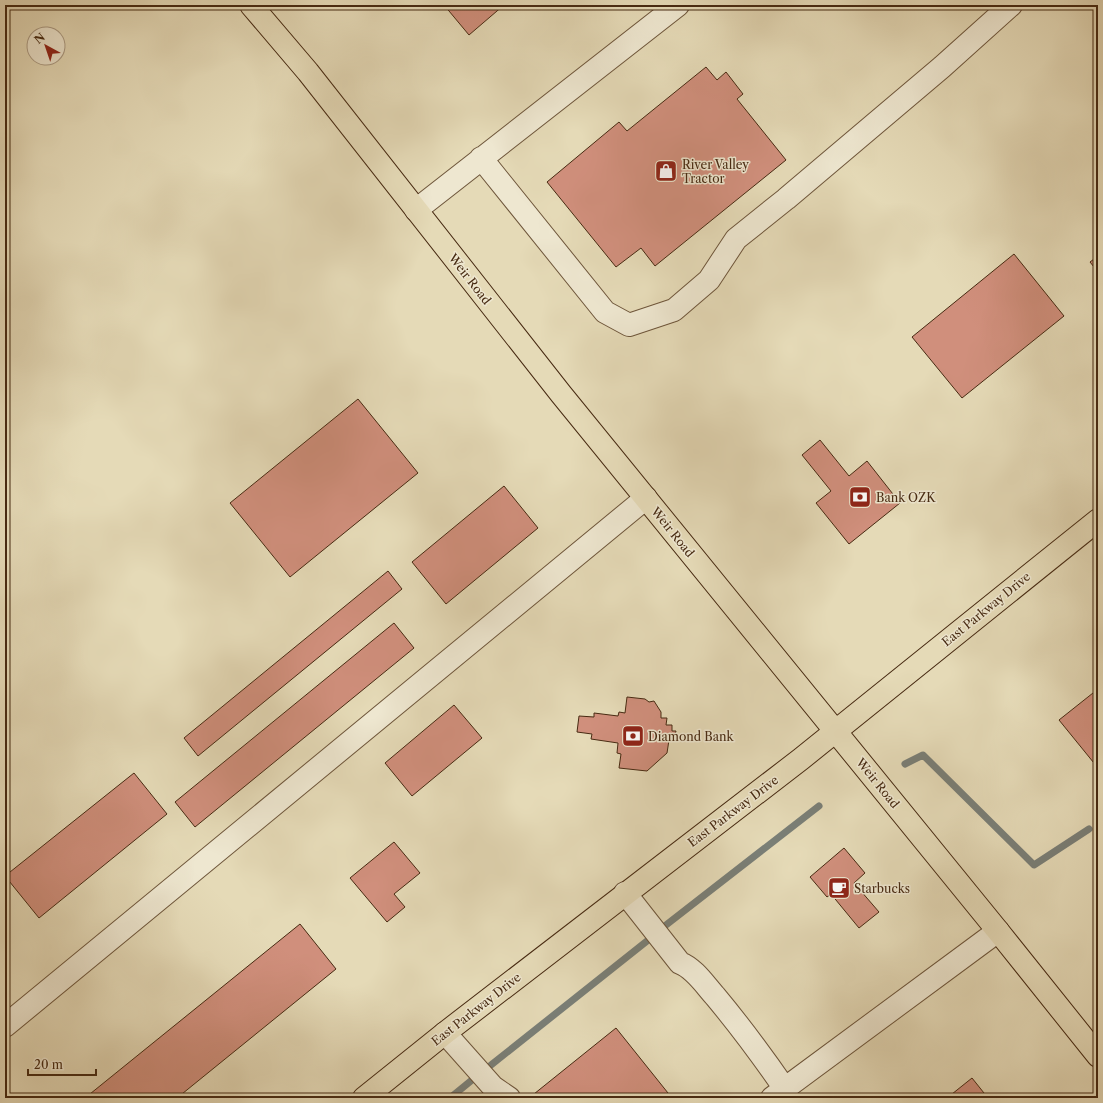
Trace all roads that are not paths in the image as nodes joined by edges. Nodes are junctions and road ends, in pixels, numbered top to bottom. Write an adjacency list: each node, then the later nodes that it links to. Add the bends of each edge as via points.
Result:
1 (251, 5): 5 (main road, Weir Road, via 308,72)
2 (678, 5): 4 (lane)
3 (1011, 5): 4 (lane, via 942,67 736,239 709,280 674,310 629,325 605,312)
4 (481, 158): 5 (lane)
5 (416, 210): 6 (main road, Weir Road)
6 (646, 498): 8 (main road, Weir Road); 11 (lane)
7 (1098, 520): 8 (main road, East Parkway Drive)
8 (835, 730): 9 (main road, East Parkway Drive); 10 (main road, Weir Road)
9 (625, 894): 12 (main road, East Parkway Drive); 14 (lane, via 680,963 687,965 742,1029)
10 (998, 931): 13 (main road, Weir Road); 14 (lane)
11 (5, 1026)
12 (445, 1033): 15 (main road, East Parkway Drive); 16 (lane, via 494,1087)
13 (1098, 1056)
14 (778, 1094)
15 (364, 1098)
16 (509, 1098)

